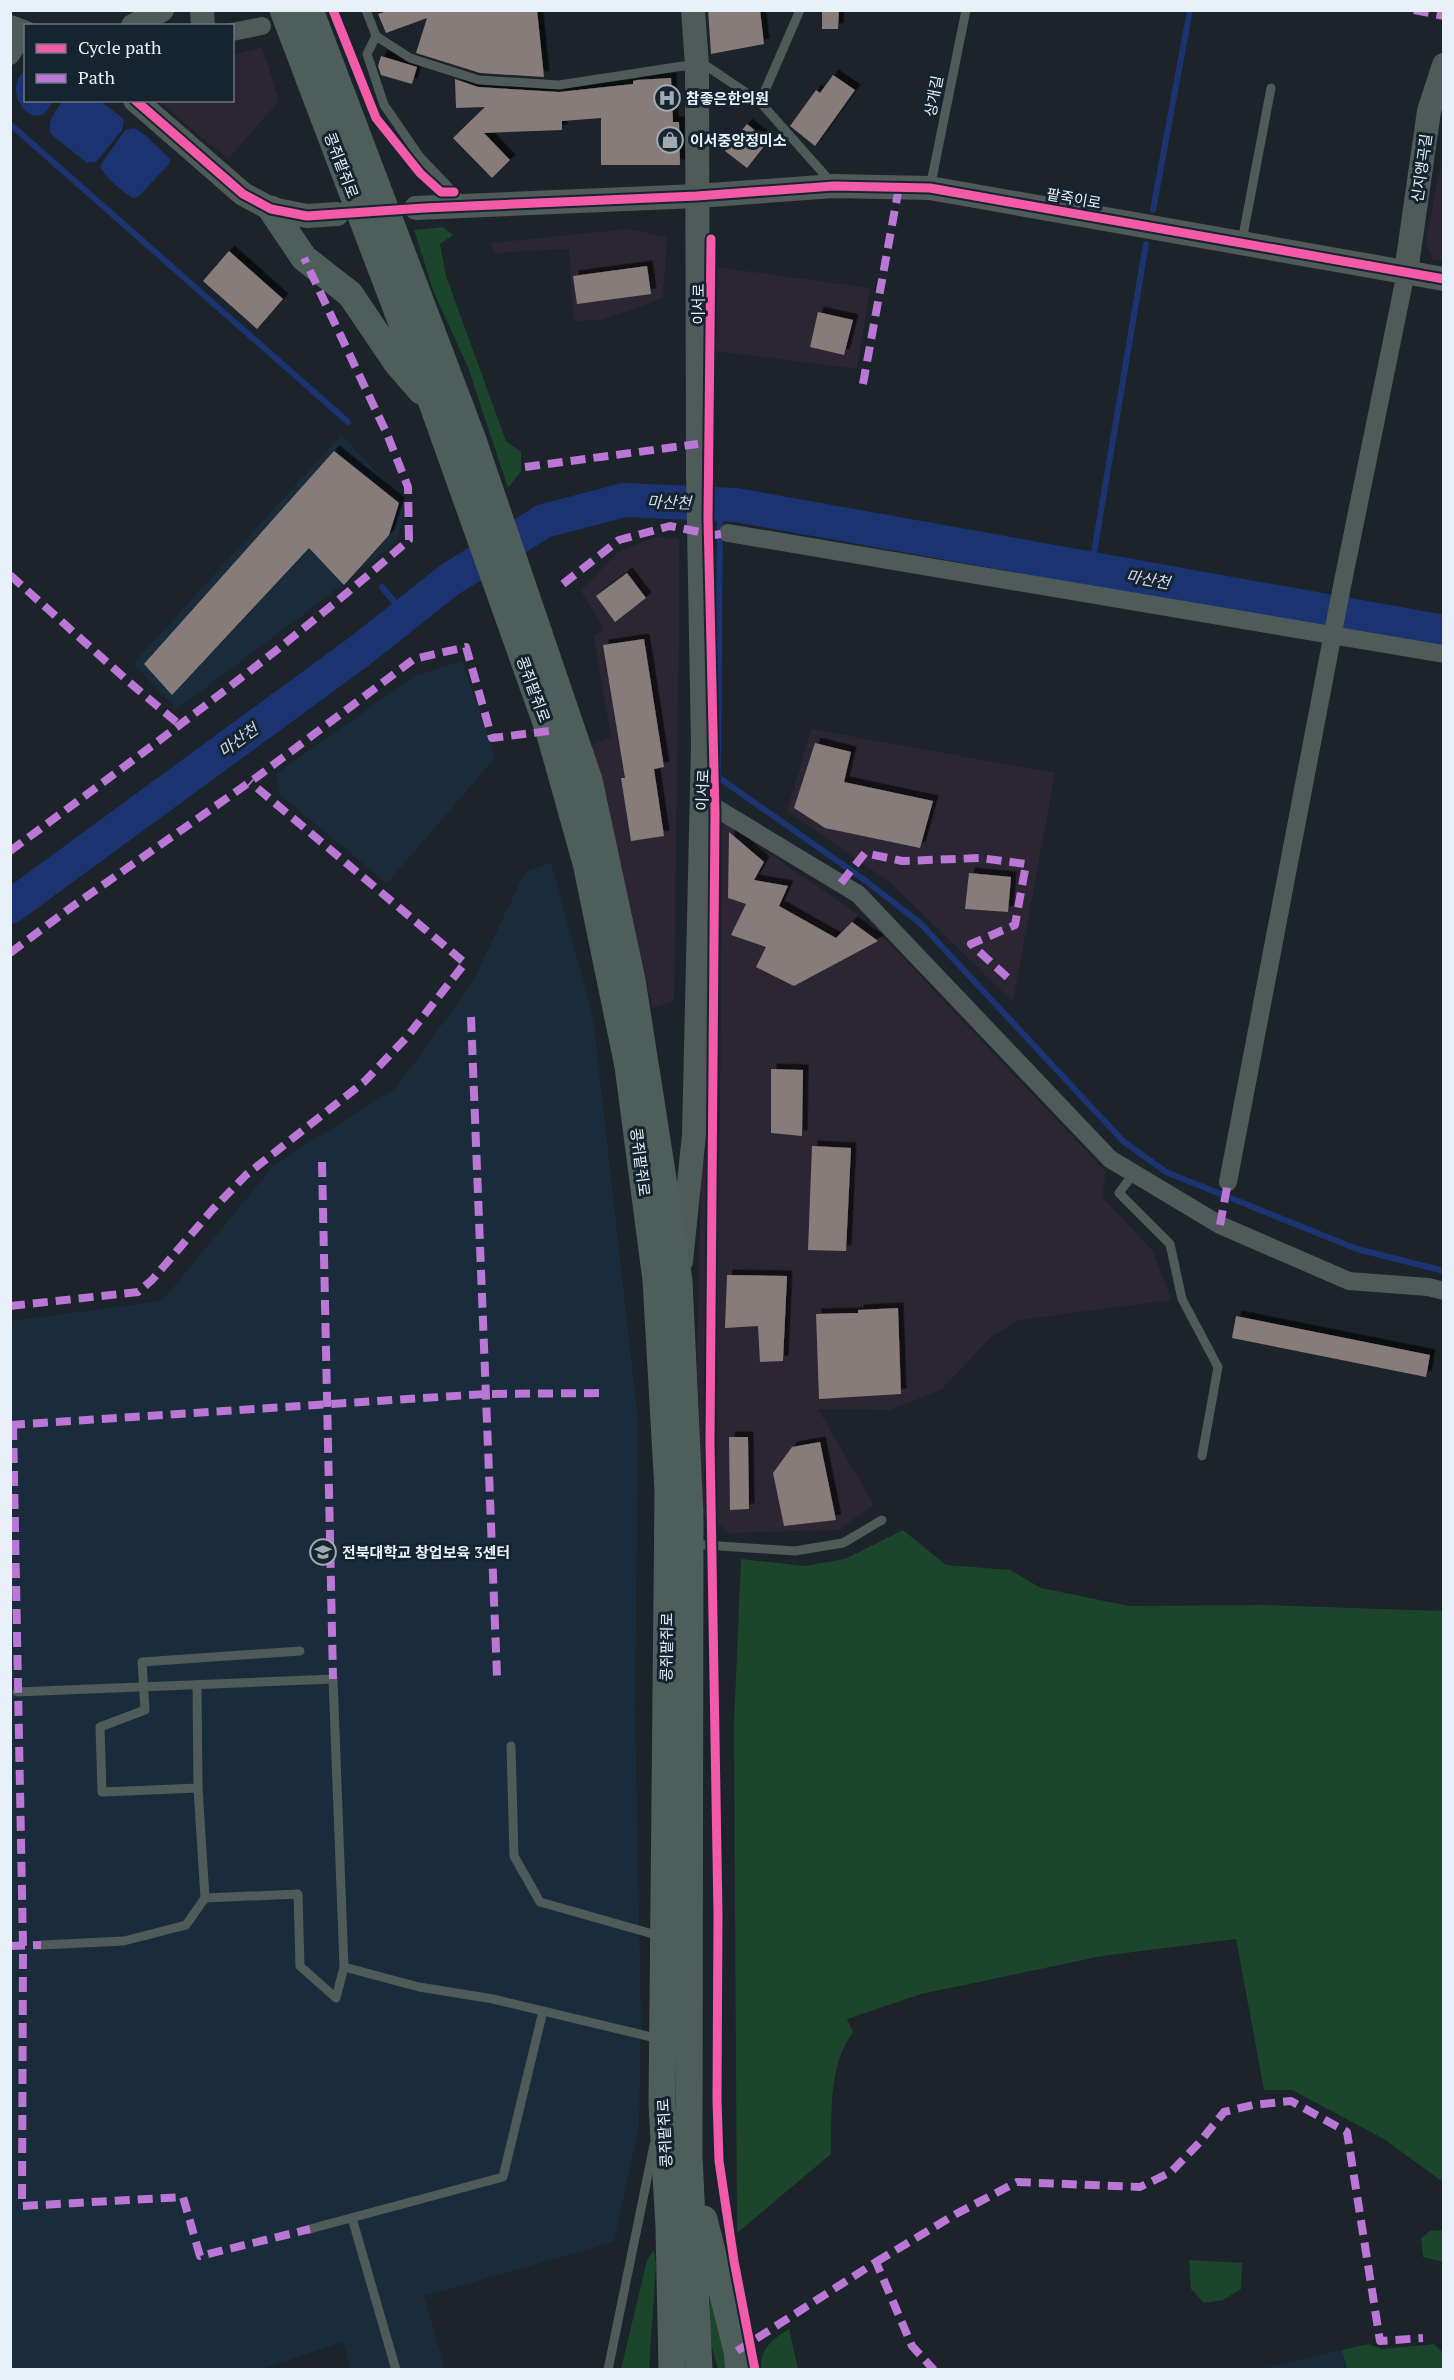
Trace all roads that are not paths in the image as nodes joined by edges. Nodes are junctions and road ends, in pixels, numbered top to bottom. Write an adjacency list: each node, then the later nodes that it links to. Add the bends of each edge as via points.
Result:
1 (162, 10): 8 (street)
2 (284, 10): 29 (main road, 콩쥐팥쥐로)
3 (310, 10): 30 (main road, 콩쥐팥쥐로)
4 (366, 10): 12 (lane)
5 (693, 10): 14 (street, 이서로)
6 (800, 10): 18 (lane)
7 (966, 10): 20 (lane, 상개길)
8 (137, 24)
9 (262, 26): 10 (street)
10 (234, 32)
11 (24, 36): 13 (street)
12 (376, 36): 14 (lane, via 410,58 479,80 559,85); 22 (lane, via 367,54 384,105 420,157)
13 (10, 56)
14 (697, 65): 18 (lane, via 708,67); 21 (street, 이서로)
15 (1443, 65): 27 (street, 신지앵곡길, via 1429,111)
16 (1271, 88): 26 (lane)
17 (137, 102): 24 (street, via 243,194)
18 (760, 102): 19 (lane)
19 (834, 186): 20 (street, 팥죽이로); 21 (street, 팥죽이로)
20 (930, 188): 26 (street, 팥죽이로)
21 (697, 196): 22 (street, 팥죽이로); 35 (street, 이서로)
22 (466, 206): 23 (street, 팥죽이로)
23 (416, 208)
24 (271, 209): 25 (street, via 307,216); 29 (main road, via 304,258 350,294 410,381)
25 (337, 214)
26 (1242, 243): 27 (street, 팥죽이로)
27 (1406, 272): 28 (street, 팥죽이로); 33 (street)
28 (1443, 279)
29 (431, 400): 30 (main road, 콩쥐팥쥐로)
30 (483, 505): 32 (main road, 콩쥐팥쥐로)
31 (728, 533): 33 (street)
32 (513, 593): 38 (main road, 콩쥐팥쥐로, via 589,780 632,980); 50 (main road, 콩쥐팥쥐로, via 586,863 628,1066 656,1280 668,1491)
33 (1334, 628): 34 (street); 37 (street)
34 (1443, 654)
35 (701, 799): 36 (street, via 858,894 1110,1159); 38 (street, 이서로, via 694,1135)
36 (1134, 1173): 39 (street, via 1220,1225 1349,1281 1428,1287); 40 (lane, via 1119,1193 1170,1245 1182,1299 1218,1367)
37 (1228, 1182)
38 (679, 1281): 42 (main road, 콩쥐팥쥐로)
39 (1443, 1292)
40 (1202, 1456)
41 (882, 1520): 42 (lane, via 843,1543 795,1551)
42 (690, 1544): 56 (main road, 콩쥐팥쥐로)
43 (300, 1651): 45 (lane, via 142,1662)
44 (198, 1685): 45 (lane); 48 (lane); 52 (lane, via 333,1679)
45 (145, 1687): 46 (lane); 48 (lane, via 145,1710 100,1727 102,1792)
46 (17, 1692)
47 (511, 1746): 50 (lane, via 514,1856 540,1902)
48 (198, 1788): 49 (lane)
49 (205, 1898): 51 (lane, via 186,1925 124,1941); 52 (lane, via 298,1894 300,1966 336,1998)
50 (663, 1936): 54 (main road, 콩쥐팥쥐로)
51 (41, 1945)
52 (344, 1967): 53 (lane, via 419,1987)
53 (543, 2011): 54 (lane); 57 (lane, via 503,2177)
54 (663, 2040): 55 (main road, 콩쥐팥쥐로)
55 (662, 2104): 59 (main road, 콩쥐팥쥐로); 62 (lane)
56 (688, 2156): 60 (main road, 콩쥐팥쥐로); 65 (main road)
57 (352, 2218): 58 (lane); 61 (lane)
58 (310, 2229)
59 (670, 2299): 63 (main road, via 659,2317); 64 (main road, 콩쥐팥쥐로)
60 (702, 2365)
61 (396, 2370)
62 (608, 2370)
63 (659, 2370)
64 (672, 2370)
65 (739, 2370)

